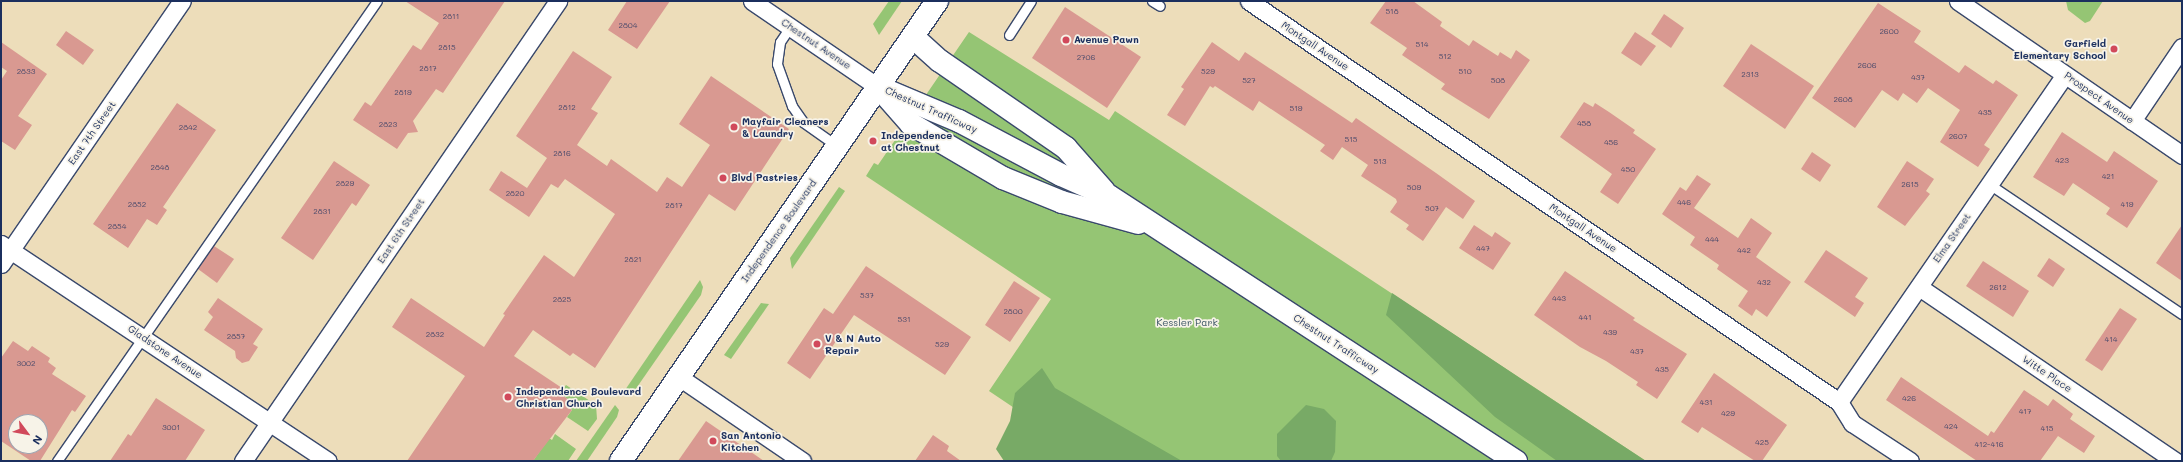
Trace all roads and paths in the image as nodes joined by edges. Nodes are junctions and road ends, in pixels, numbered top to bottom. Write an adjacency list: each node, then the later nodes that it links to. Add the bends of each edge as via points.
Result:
1 (182, 1): 21 (street, East 7th Street)
2 (378, 1): 25 (lane)
3 (558, 1): 28 (street, East 6th Street)
4 (752, 1): 9 (street, Chestnut Avenue)
5 (937, 1): 11 (street, Independence Boulevard)
6 (1031, 1): 10 (lane)
7 (1249, 1): 27 (street, Montgall Avenue)
8 (1958, 1): 13 (street, Prospect Avenue)
9 (790, 26): 14 (street, Chestnut Avenue); 16 (lane, via 780,42 777,64 792,106 802,122)
10 (1009, 35)
11 (913, 37): 14 (street, Independence Boulevard); 19 (street, via 940,61 1066,148)
12 (2182, 47): 15 (street)
13 (2065, 75): 15 (street, Prospect Avenue); 18 (street, Elma Street)
14 (878, 87): 16 (street, Independence Boulevard); 19 (street, Chestnut Trafficway, via 959,121 1061,175); 20 (street, Chestnut Trafficway, via 911,124 1003,178 1062,202)
15 (2132, 121): 17 (street, Prospect Avenue)
16 (838, 146): 26 (street, Independence Boulevard)
17 (2182, 155)
18 (1990, 184): 23 (street, Elma Street); 24 (lane)
19 (1109, 196): 20 (street, Chestnut Trafficway)
20 (1156, 228): 34 (street, Chestnut Trafficway)
21 (6, 247): 22 (street, East 7th Street); 25 (street, Gladstone Avenue)
22 (1, 264)
23 (1919, 287): 27 (street, Elma Street); 36 (street, Witte Place)
24 (2182, 314)
25 (142, 337): 28 (street, Gladstone Avenue); 29 (lane)
26 (679, 377): 32 (street, Independence Boulevard); 33 (street)
27 (1839, 402): 35 (street, Montgall Avenue, via 1852,423)
28 (270, 422): 30 (street, East 6th Street); 31 (street, Gladstone Avenue)
29 (57, 461)
30 (243, 461)
31 (328, 461)
32 (621, 461)
33 (802, 461)
34 (1516, 461)
35 (1910, 461)
36 (2175, 461)

